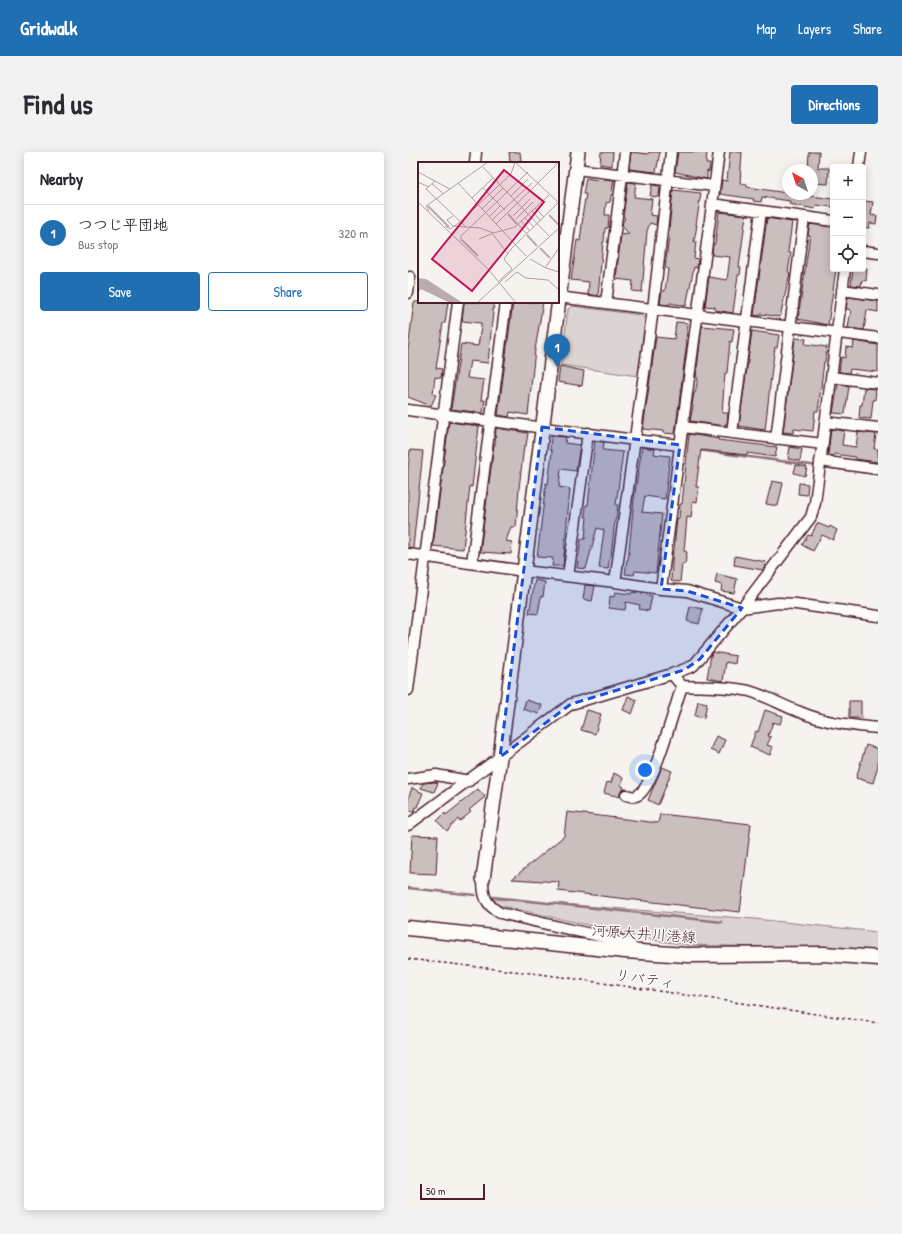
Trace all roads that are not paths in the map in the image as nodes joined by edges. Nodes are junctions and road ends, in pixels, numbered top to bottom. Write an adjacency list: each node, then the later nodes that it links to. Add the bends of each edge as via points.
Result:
1 (476, 152): 7 (street)
2 (578, 152): 9 (street)
3 (625, 152): 10 (street)
4 (671, 152): 11 (street)
5 (719, 152): 12 (street)
6 (861, 152): 8 (street)
7 (475, 162)
8 (859, 164)
9 (576, 169): 10 (street); 24 (street)
10 (622, 175): 11 (street); 28 (street)
11 (668, 180): 12 (street); 29 (street)
12 (714, 186): 13 (street)
13 (712, 204): 14 (street); 30 (street)
14 (761, 211): 15 (street); 31 (street)
15 (804, 217): 16 (street); 32 (street)
16 (830, 221)
17 (866, 251): 18 (street)
18 (878, 253)
19 (845, 272): 21 (street)
20 (412, 277): 22 (street)
21 (842, 290): 23 (street); 33 (street)
22 (408, 293)
23 (878, 295)
24 (559, 297): 28 (street)
25 (458, 303): 38 (street)
26 (506, 303): 39 (street)
27 (558, 303): 42 (street)
28 (606, 303): 29 (street)
29 (653, 309): 30 (street); 47 (street)
30 (698, 315): 31 (street); 41 (street)
31 (747, 322): 32 (street); 45 (street)
32 (791, 328): 33 (street); 46 (street)
33 (836, 333): 34 (street); 35 (street)
34 (878, 338)
35 (831, 377): 36 (street); 40 (street)
36 (878, 383)
37 (408, 410): 38 (street)
38 (443, 415): 39 (street); 53 (street)
39 (490, 421): 42 (street); 54 (street)
40 (826, 422): 43 (street); 48 (street)
41 (683, 427): 45 (street); 49 (street)
42 (542, 428): 44 (street); 55 (street)
43 (878, 428)
44 (588, 433): 47 (street); 56 (street)
45 (732, 433): 46 (street)
46 (776, 439): 48 (street)
47 (635, 440): 49 (street); 57 (street)
48 (823, 444): 50 (street)
49 (680, 445): 58 (street)
50 (820, 461): 51 (street); 59 (street, via 811,517)
51 (878, 469)
52 (408, 554): 53 (street)
53 (425, 556): 54 (street); 63 (street)
54 (472, 563): 55 (street)
55 (524, 570): 56 (street); 65 (street)
56 (568, 576): 57 (street)
57 (615, 582): 58 (street)
58 (661, 589): 59 (street, via 687,591)
59 (742, 608): 60 (street, via 778,603 796,604); 61 (street, via 693,666)
60 (878, 616)
61 (672, 674): 62 (street); 65 (street, via 571,704)
62 (682, 686): 64 (street, via 750,692 827,722); 68 (street, via 656,766 646,787 639,795)
63 (408, 690)
64 (878, 728)
65 (500, 757): 67 (street); 70 (street)
66 (408, 779): 67 (street, via 436,775)
67 (469, 781): 69 (street)
68 (626, 795)
69 (408, 825)
70 (483, 879): 72 (street, via 487,903 500,913 628,942)
71 (408, 928): 72 (main road, 河原大井川港線)
72 (636, 951): 73 (main road, 河原大井川港線, via 687,956 824,954)
73 (878, 958)

